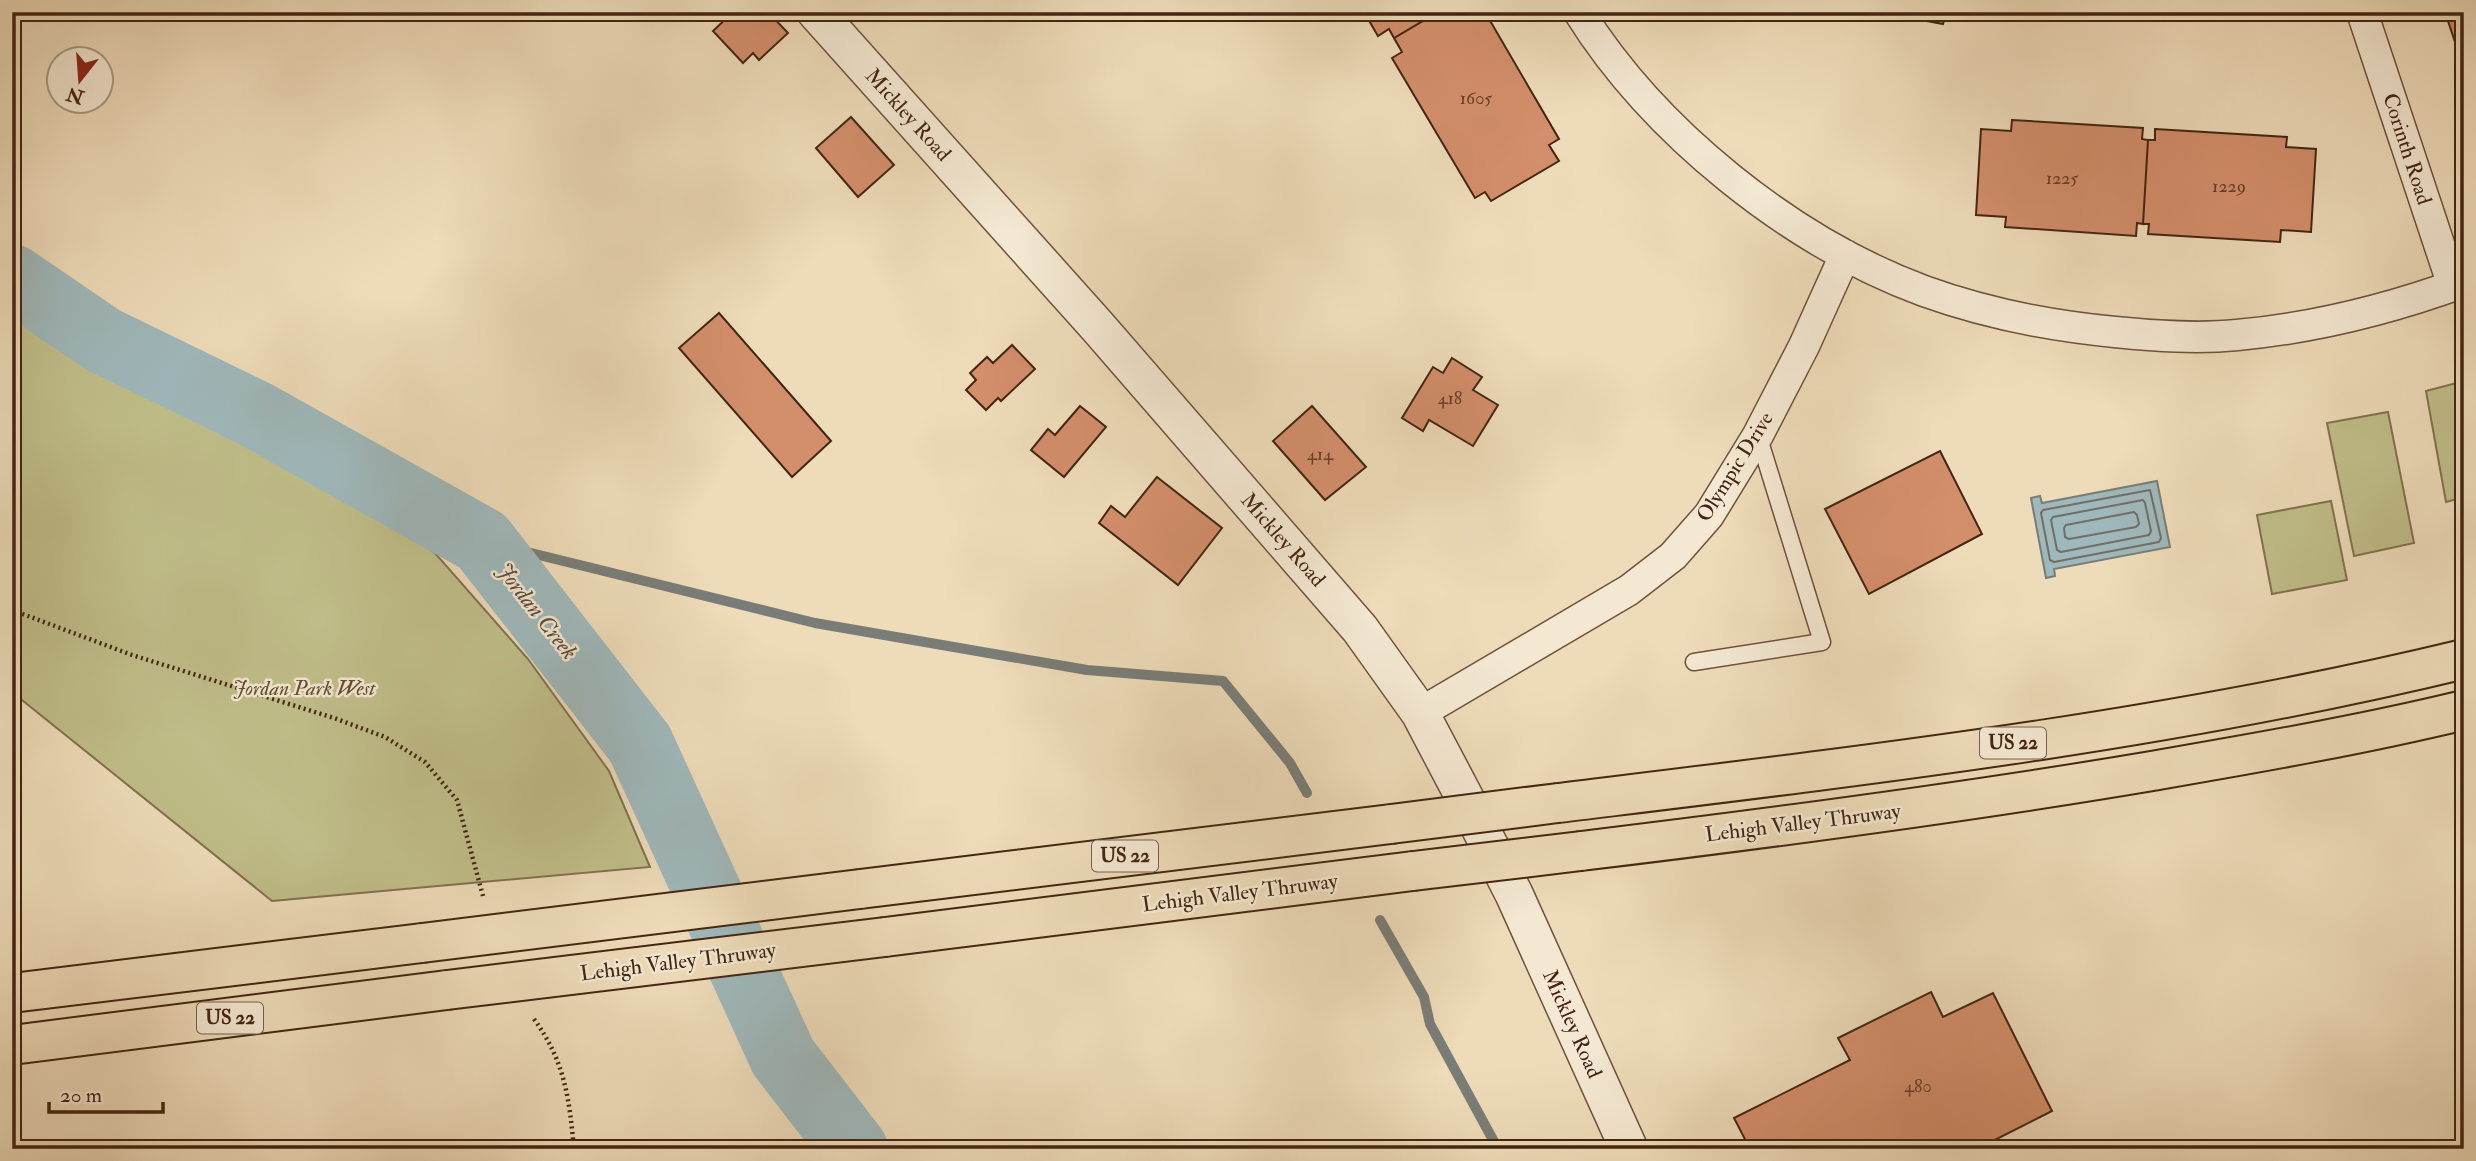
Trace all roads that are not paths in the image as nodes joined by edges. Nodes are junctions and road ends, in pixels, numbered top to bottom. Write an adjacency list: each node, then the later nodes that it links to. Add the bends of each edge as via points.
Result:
1 (816, 12): 10 (street, Mickley Road, via 1360,629)
2 (1579, 12): 4 (street, via 1637,90 1688,142 1762,204)
3 (2362, 12): 5 (street, Corinth Road)
4 (1844, 255): 5 (street, via 1923,290 1984,310 2070,327 2164,337 2306,326 2388,307); 6 (street, Olympic Drive)
5 (2458, 284)
6 (1758, 435): 8 (lane, via 1822,642); 10 (street, Olympic Drive, via 1709,515 1673,556 1629,590)
7 (2464, 659): 11 (highway, US 22, bridge, via 2232,707 1824,771)
8 (1694, 662)
9 (2464, 710): 12 (highway, Lehigh Valley Thruway / US 22, bridge, via 2241,756 1830,820)
10 (1420, 713): 13 (street, Mickley Road, via 1514,894)
11 (17, 992)
12 (12, 1045)
13 (1629, 1149)

